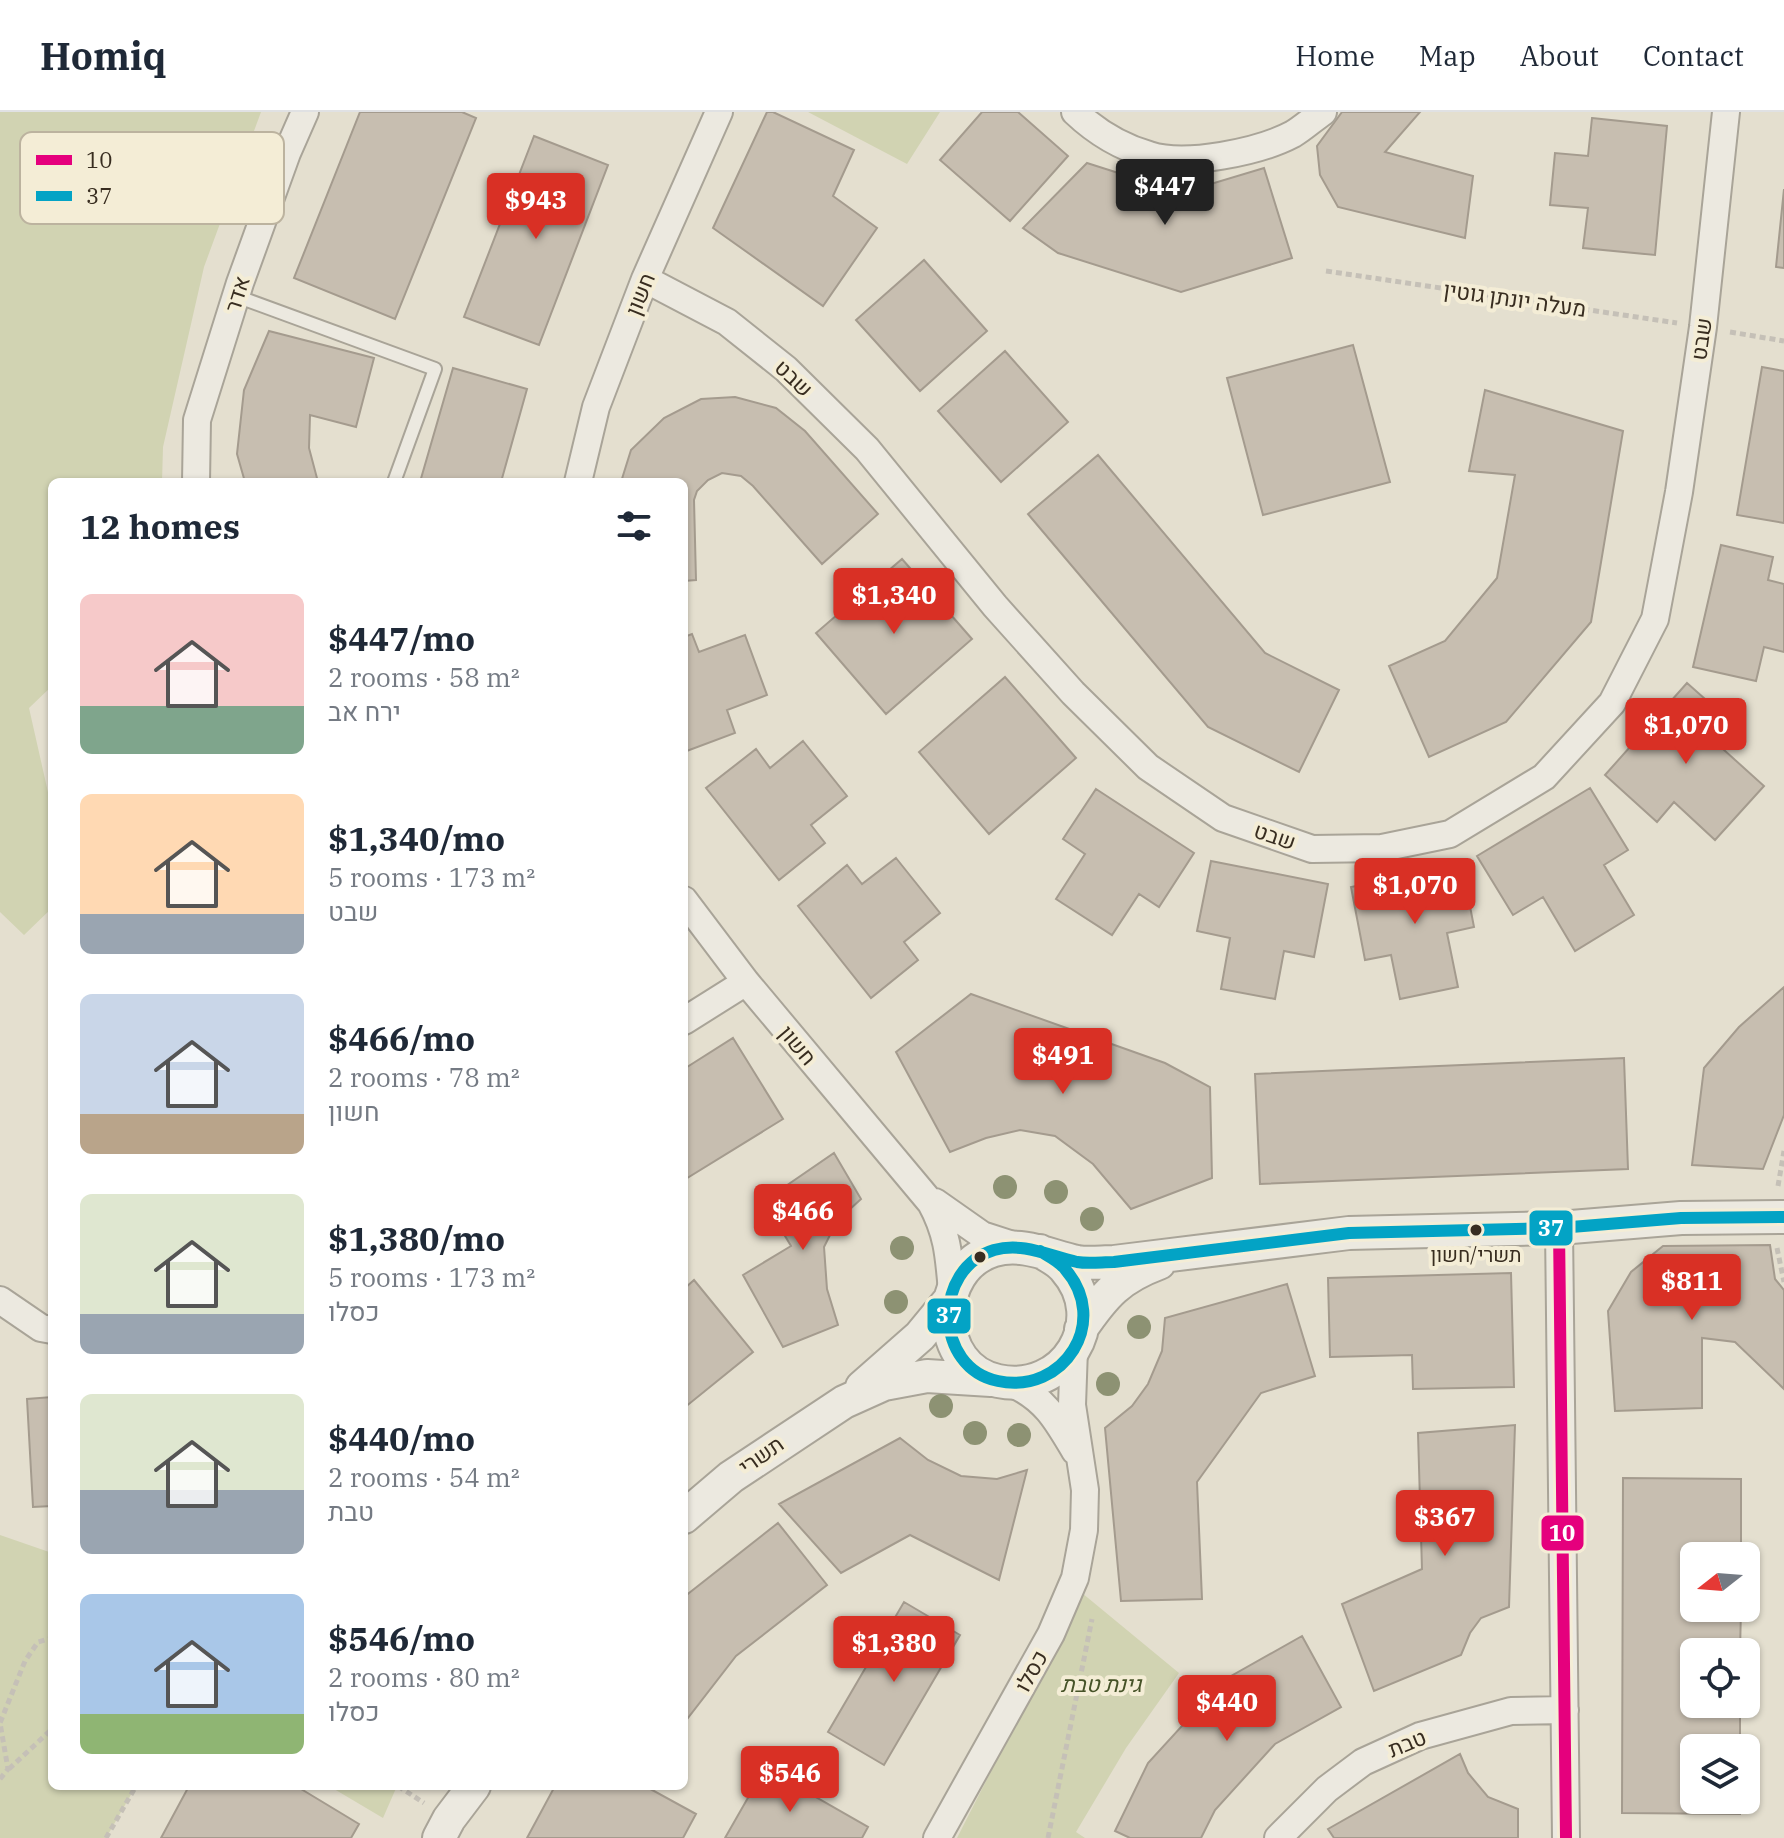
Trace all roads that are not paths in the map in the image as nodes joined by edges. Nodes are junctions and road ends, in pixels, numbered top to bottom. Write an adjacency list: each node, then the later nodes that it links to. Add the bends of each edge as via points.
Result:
1 (305, 112): 6 (street, אדר)
2 (719, 112): 8 (street, חשון)
3 (1075, 112): 4 (street, via 1094,130 1151,156 1202,159 1243,152 1293,134)
4 (1323, 112)
5 (1726, 112): 8 (street, שבט, via 1703,327 1655,619 1612,703 1544,777 1450,834 1382,848 1312,849 1223,818 1148,767 995,606 867,449 786,369 727,322)
6 (284, 161)
7 (262, 224): 9 (street, אדר)
8 (645, 279): 12 (street, חשון, via 596,407)
9 (236, 296): 10 (street, אדר, via 197,420); 11 (lane, via 435,369)
10 (196, 478)
11 (395, 478)
12 (579, 478)
13 (688, 905): 14 (street, חשון)
14 (746, 982): 15 (street); 16 (street, חשון)
15 (688, 1018)
16 (917, 1187): 19 (street, חשון, via 970,1229 996,1242); 21 (street, חשון, via 943,1225)
17 (1784, 1217): 18 (street, via 1681,1218)
18 (1559, 1228): 20 (street, via 1349,1233); 29 (street)
19 (1033, 1250): 20 (street, via 1080,1263); 21 (street, via 993,1251 972,1262); 24 (street, via 1064,1267 1077,1286 1084,1310)
20 (1182, 1254): 24 (street, via 1148,1267 1105,1295)
21 (950, 1297): 25 (street, via 948,1326 955,1348 971,1368); 26 (street, תשרי, via 920,1336)
22 (0, 1300): 23 (street)
23 (48, 1329)
24 (1078, 1339): 25 (street, via 1068,1360 1038,1381); 27 (street, כסלו, via 1072,1405)
25 (1003, 1382): 26 (street, תשרי, via 927,1376 884,1384); 27 (street, כסלו, via 1034,1394 1048,1407 1077,1454)
26 (844, 1402): 28 (street, תשרי, via 731,1477)
27 (1085, 1490): 32 (street, כסלו, via 1084,1530 1065,1603)
28 (688, 1514)
29 (1565, 1710): 33 (street, טבת, via 1511,1711 1420,1736 1363,1762); 34 (street)
30 (471, 1790): 31 (street)
31 (439, 1838)
32 (937, 1838)
33 (1278, 1838)
34 (1566, 1838)

